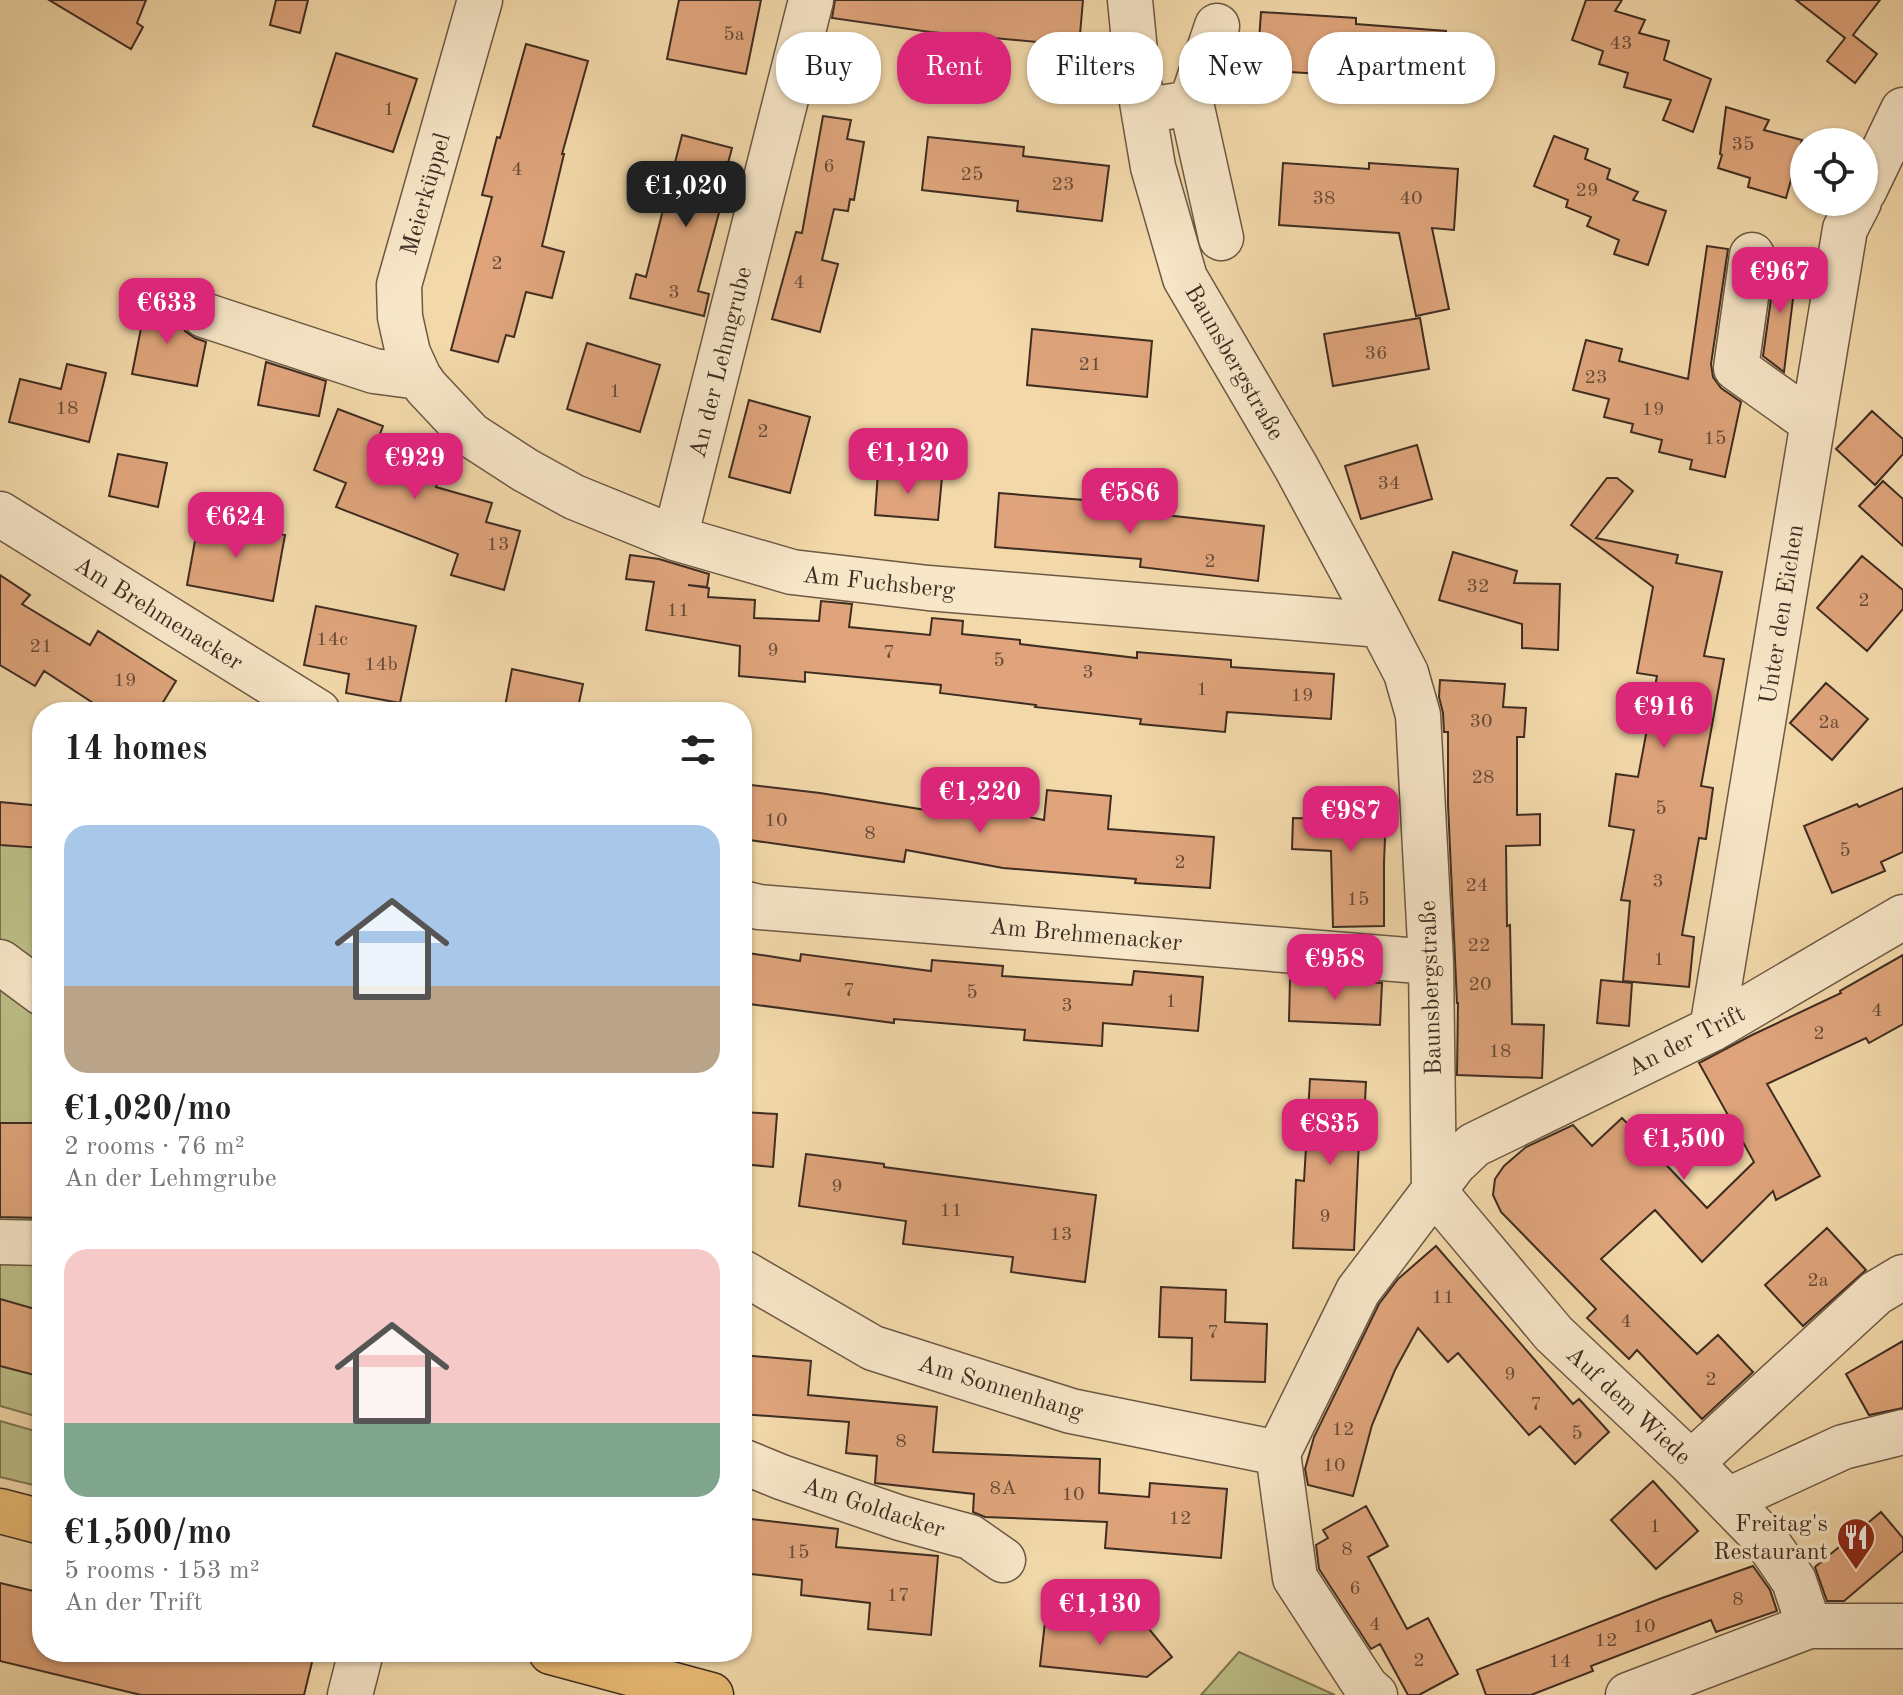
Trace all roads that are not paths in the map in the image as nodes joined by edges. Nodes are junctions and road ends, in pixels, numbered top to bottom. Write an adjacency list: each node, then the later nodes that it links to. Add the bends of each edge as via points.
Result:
1 (480, 0): 15 (street, Meierküppel, via 399,285 408,353)
2 (811, 0): 18 (street, An der Lehmgrube)
3 (1130, 0): 9 (street, Baunsbergstraße)
4 (1217, 26): 5 (street)
5 (1215, 32)
6 (1185, 104): 9 (street)
7 (1191, 104): 12 (street)
8 (1903, 110): 10 (street)
9 (1143, 111): 19 (street, Baunsbergstraße, via 1185,278)
10 (1878, 162)
11 (1852, 216): 16 (street, Unter den Eichen, via 1845,229)
12 (1221, 238)
13 (1752, 255): 16 (street, via 1736,368)
14 (204, 315): 15 (street)
15 (422, 382): 18 (street, Am Fuchsberg, via 471,435 525,470 574,497)
16 (1813, 423): 26 (street, Unter den Eichen)
17 (0, 514): 20 (street, Am Brehmenacker)
18 (675, 538): 19 (street, Am Fuchsberg, via 792,572)
19 (1381, 625): 24 (street, Baunsbergstraße, via 1406,673 1418,715)
20 (302, 702)
21 (752, 905): 24 (street, Am Brehmenacker)
22 (1903, 917): 26 (street, An der Trift)
23 (0, 962): 25 (street)
24 (1431, 962): 27 (street, Baunsbergstraße)
25 (32, 986)
26 (1712, 1029): 27 (street, An der Trift, via 1474,1145)
27 (1434, 1191): 33 (street, via 1358,1291); 34 (street, Auf dem Wiede, via 1554,1334)
28 (0, 1242): 29 (street)
29 (32, 1243)
30 (1903, 1277): 34 (street, via 1876,1293)
31 (752, 1278): 33 (street, Am Sonnenhang, via 873,1348 1071,1411)
32 (1903, 1432): 36 (street, via 1843,1447)
33 (1278, 1453): 44 (street, via 1295,1578)
34 (1691, 1463): 36 (street, Auf dem Wiede)
35 (752, 1465): 39 (street, Am Goldacker, via 970,1537)
36 (1728, 1500): 40 (street, Auf dem Wiede, via 1766,1540 1794,1581)
37 (0, 1511): 38 (main road)
38 (32, 1519)
39 (1003, 1560)
40 (1809, 1626): 41 (street); 47 (street)
41 (1903, 1626)
42 (358, 1662): 45 (street)
43 (588, 1662): 46 (main road)
44 (1371, 1691)
45 (350, 1695)
46 (711, 1695)
47 (1628, 1695)

